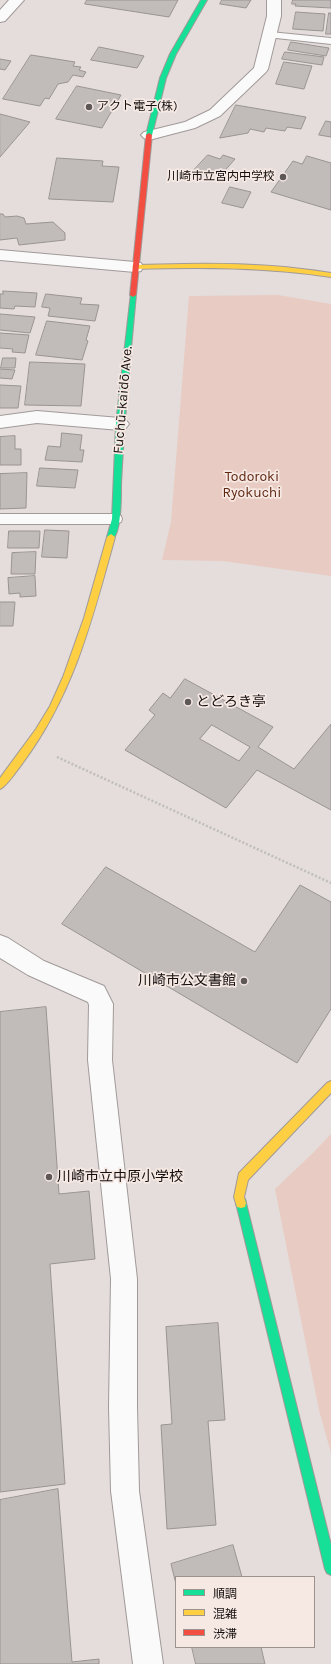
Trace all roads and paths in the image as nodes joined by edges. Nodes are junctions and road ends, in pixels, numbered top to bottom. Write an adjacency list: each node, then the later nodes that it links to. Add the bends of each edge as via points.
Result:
1 (17, 0): 4 (street)
2 (204, 0): 7 (main road, Fuchū-kaidō Ave., via 173,54 163,78)
3 (274, 0): 5 (street)
4 (0, 18)
5 (270, 35): 6 (lane); 7 (street, via 261,69 215,113 190,125)
6 (331, 41)
7 (149, 135): 9 (main road, Fuchū-kaidō Ave.)
8 (0, 255): 9 (street)
9 (135, 267): 10 (main road, via 265,267); 12 (main road, Fuchū-kaidō Ave.)
10 (331, 275)
11 (0, 422): 12 (street, via 37,417)
12 (120, 424): 14 (main road, Fuchū-kaidō Ave.)
13 (0, 519): 14 (lane)
14 (116, 519): 15 (main road, Fuchū-kaidō Ave., via 82,640 59,697)
15 (31, 746): 16 (main road, Fuchū-kaidō Ave.); 17 (path)
16 (0, 785)
17 (331, 883)
18 (0, 945): 21 (street, via 36,968 96,994 101,1004 100,1060 124,1280 125,1491)
19 (331, 1086): 20 (main road, via 244,1178 239,1197)
20 (331, 1569)
21 (148, 1664)

